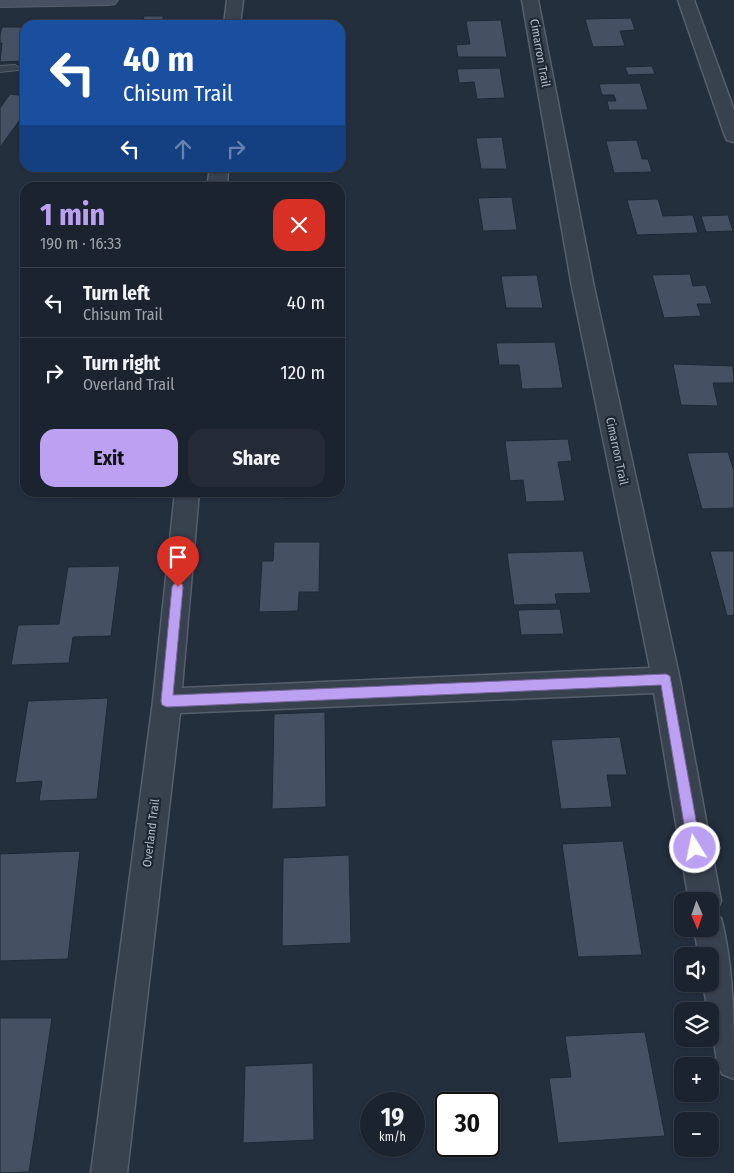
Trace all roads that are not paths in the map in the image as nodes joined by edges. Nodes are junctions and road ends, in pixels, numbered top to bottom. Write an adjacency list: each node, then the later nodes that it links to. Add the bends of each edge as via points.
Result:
1 (109, 0): 5 (street)
2 (235, 0): 6 (street)
3 (530, 0): 11 (street, Cimarron Trail, via 583,287)
4 (686, 0): 9 (street)
5 (0, 2)
6 (233, 20)
7 (15, 68): 8 (lane)
8 (0, 69)
9 (734, 136)
10 (187, 497): 12 (street, Overland Trail)
11 (666, 680): 12 (street); 13 (street, Cimarron Trail)
12 (167, 701): 16 (street, Overland Trail)
13 (702, 892)
14 (712, 938): 15 (street)
15 (734, 1062)
16 (110, 1173)

